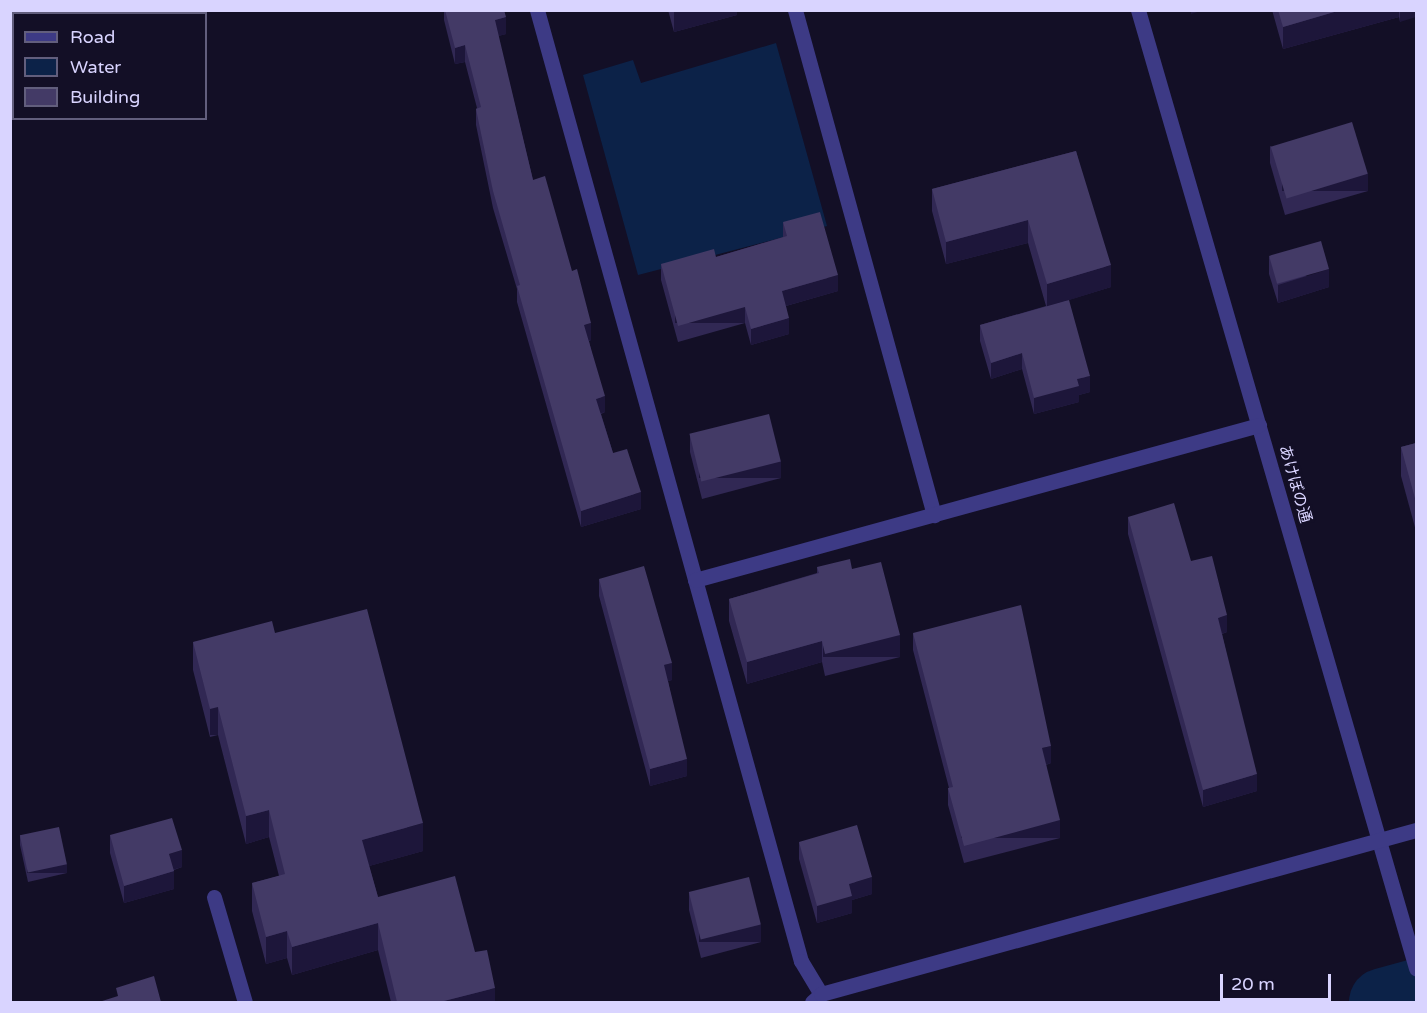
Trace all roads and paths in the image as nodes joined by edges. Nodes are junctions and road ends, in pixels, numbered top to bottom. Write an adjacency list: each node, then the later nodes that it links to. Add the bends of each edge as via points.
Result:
1 (537, 10): 6 (street)
2 (795, 10): 5 (street)
3 (1138, 10): 4 (street, あけぼの通)
4 (1259, 425): 5 (street); 8 (street, あけぼの通)
5 (934, 515): 6 (street)
6 (695, 580): 11 (street, via 801,961)
7 (1416, 831): 8 (street)
8 (1379, 841): 10 (street, あけぼの通); 11 (street)
9 (214, 897): 12 (street)
10 (1416, 968)
11 (817, 998)
12 (245, 1002)

